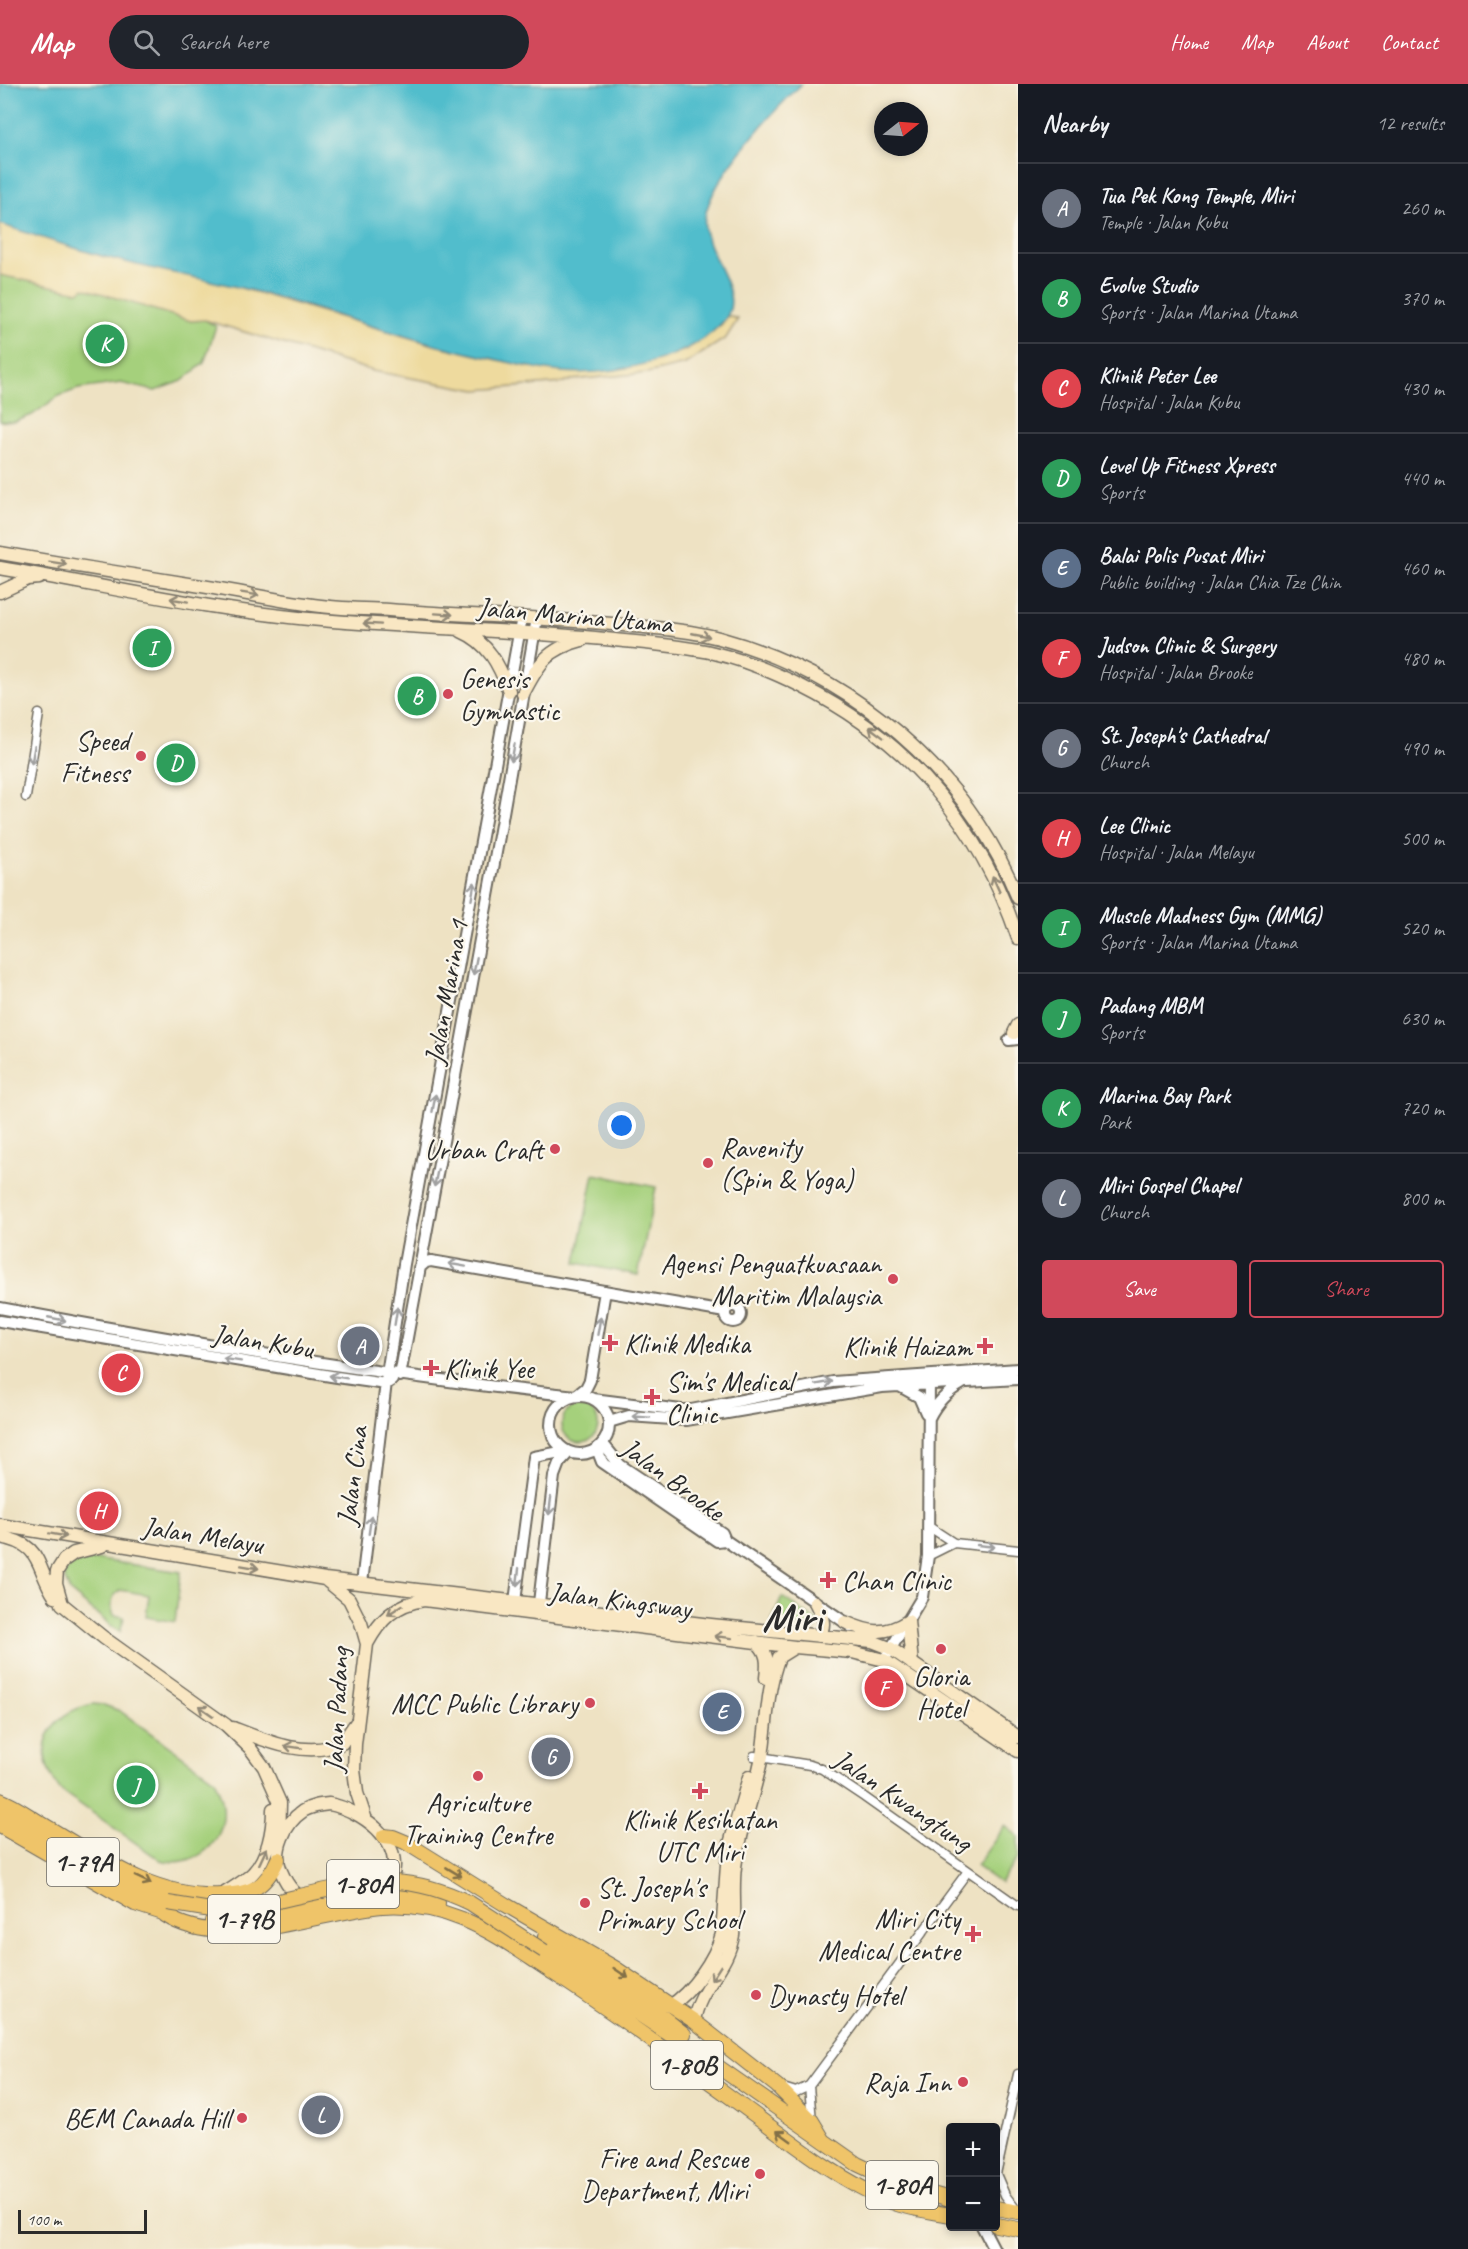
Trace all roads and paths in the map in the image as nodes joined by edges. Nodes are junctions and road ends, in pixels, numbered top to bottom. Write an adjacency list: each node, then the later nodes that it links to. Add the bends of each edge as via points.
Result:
1 (0, 553): 5 (main road, Jalan Marina Utama, one-way to 5, via 322,606)
2 (0, 568): 3 (main road, Jalan Marina Utama)
3 (56, 577): 4 (main road, via 28,579); 7 (main road, Jalan Marina Utama, one-way to 3, via 235,610)
4 (0, 592)
5 (522, 617): 6 (main road, Jalan Marina Utama); 8 (street, Jalan Marina 1)
6 (537, 618): 9 (street, Jalan Marina 1); 15 (main road, Jalan Marina Utama, one-way to 15, via 673,630 718,638 785,663 833,687 896,730 942,775 974,816)
7 (457, 630): 8 (main road, Jalan Marina Utama); 11 (main road, via 472,636 491,652)
8 (520, 633): 9 (main road, Jalan Marina Utama); 11 (street, Jalan Marina 1)
9 (536, 634): 10 (main road, Jalan Marina Utama); 12 (street, Jalan Marina 1)
10 (589, 638): 12 (main road, via 569,643 548,656 537,666); 16 (main road, Jalan Marina Utama, one-way to 10, via 984,858 963,824 931,783 856,716 779,675 715,653)
11 (509, 691): 24 (street, Jalan Marina 1, one-way to 11, via 404,1264)
12 (523, 694): 17 (street, Jalan Marina 1, one-way to 17)
13 (39, 714): 14 (street, one-way to 14)
14 (26, 797)
15 (1018, 898)
16 (1018, 938)
17 (419, 1268): 18 (street, one-way to 17, via 431,1261); 23 (street, Jalan Marina 1)
18 (605, 1291): 20 (street); 29 (street, one-way to 18, via 590,1380)
19 (0, 1308): 24 (street, Jalan Kubu, one-way to 24)
20 (725, 1312)
21 (0, 1321): 24 (street, Jalan Kubu, one-way to 21)
22 (1018, 1369): 25 (street)
23 (400, 1376): 24 (street); 29 (street)
24 (387, 1379): 43 (street, Jalan Cina, one-way to 24)
25 (929, 1379): 27 (street); 28 (street); 30 (street, one-way to 25, via 681,1410 833,1382); 31 (street)
26 (1018, 1379): 27 (street)
27 (966, 1382): 31 (street, via 950,1390)
28 (898, 1386): 31 (street, via 918,1397); 32 (street, one-way to 32, via 686,1420 630,1416)
29 (576, 1396): 30 (street); 34 (street, via 560,1404 551,1423 554,1437)
30 (593, 1399): 32 (street)
31 (928, 1419): 36 (street)
32 (609, 1422): 33 (street, via 607,1437)
33 (600, 1447): 34 (street, via 583,1454); 44 (street, Jalan Brooke, via 602,1462)
34 (568, 1452): 46 (street, one-way to 46, via 534,1457); 47 (street, one-way to 47, via 554,1476)
35 (0, 1525): 39 (main road, Jalan Melayu, one-way to 39)
36 (928, 1526): 38 (street); 41 (street)
37 (0, 1537): 45 (main road, via 22,1542 32,1550 54,1596)
38 (954, 1543): 40 (street, one-way to 40); 41 (street)
39 (112, 1545): 42 (main road, Jalan Melayu, one-way to 42); 45 (main road, via 88,1548 64,1560 56,1583)
40 (1018, 1550)
41 (928, 1556): 48 (street, via 922,1597)
42 (325, 1579): 43 (main road, Jalan Melayu); 53 (main road, Jalan Padang, via 349,1599)
43 (362, 1583): 46 (main road, Jalan Kingsway)
44 (815, 1602): 49 (street, Jalan Brooke); 50 (main road, via 824,1622)
45 (62, 1604): 58 (main road, one-way to 45)
46 (514, 1606): 47 (main road, Jalan Kingsway); 53 (main road, Jalan Kingsway, one-way to 53, via 414,1601 387,1615)
47 (539, 1609): 50 (main road, Jalan Kingsway); 51 (main road, Jalan Kingsway, one-way to 47)
48 (908, 1621): 49 (main road, via 879,1632); 55 (street); 56 (main road)
49 (844, 1622): 52 (street, Jalan Brooke)
50 (818, 1636): 52 (main road, Jalan Kingsway)
51 (755, 1641): 54 (main road, Jalan Kingsway); 61 (main road, via 763,1648 768,1662)
52 (872, 1641): 55 (main road)
53 (367, 1644): 57 (main road, Jalan Padang)
54 (795, 1647): 55 (main road, Jalan Kingsway); 61 (main road, via 782,1653 777,1662)
55 (887, 1654): 56 (main road); 60 (main road)
56 (912, 1664): 59 (main road)
57 (358, 1719): 58 (main road, one-way to 58, via 342,1743 323,1749 286,1746); 65 (main road, Jalan Padang, via 354,1770)
58 (226, 1725): 62 (main road, via 250,1748)
59 (1018, 1737)
60 (1018, 1750)
61 (758, 1756): 69 (street, Jalan Kwangtung, via 822,1770); 76 (main road, via 728,1851)
62 (269, 1777): 68 (main road, via 280,1803); 70 (main road, one-way to 62, via 255,1872 264,1855 273,1812)
63 (0, 1800): 70 (highway, one-way to 70, via 164,1890)
64 (0, 1813): 75 (highway, 1-79A)
65 (366, 1820): 67 (main road); 68 (main road, via 341,1807 314,1806 287,1827)
66 (0, 1826): 75 (highway, 1-79B, via 135,1904)
67 (384, 1836): 71 (main road, via 394,1869 390,1885); 73 (highway, one-way to 73, via 405,1842)
68 (278, 1852): 70 (highway, via 263,1883 251,1891); 72 (main road, via 279,1869 291,1889 301,1898)
69 (968, 1871): 74 (street, Jalan Kwangtung); 83 (street)
70 (222, 1895)
71 (380, 1896): 72 (main road); 77 (highway, 1-80B, via 419,1898 472,1915)
72 (323, 1905): 75 (highway, 1-79B, via 223,1921)
73 (506, 1905): 78 (highway, one-way to 78, via 615,1968); 80 (highway, via 545,1937 655,2011)
74 (1018, 1906)
75 (166, 1909): 77 (highway, 1-80B, via 183,1925 250,1930 360,1909 421,1908 471,1923); 77 (highway, 1-80A, bridge, via 234,1910 375,1883 413,1884 470,1903)
76 (728, 1923): 78 (main road, via 685,1996); 79 (main road, one-way to 79, via 730,1948 699,1999)
77 (542, 1957): 80 (highway, 1-80A); 91 (highway, 1-80B, one-way to 77, via 891,2202 840,2177)
78 (670, 2007): 79 (highway)
79 (694, 2021): 82 (highway)
80 (717, 2066): 85 (highway, 1-80A)
81 (1018, 2074): 86 (street)
82 (777, 2086): 83 (street, via 796,2092); 84 (highway)
83 (809, 2086): 84 (street)
84 (812, 2121): 85 (highway)
85 (824, 2141): 88 (highway, 1-80A, via 872,2172)
86 (1000, 2156)
87 (997, 2177): 90 (street)
88 (946, 2198)
89 (1000, 2209): 90 (highway)
90 (1018, 2212)
91 (946, 2214)
92 (1000, 2226): 93 (highway)
93 (1018, 2229)
94 (985, 2231): 95 (street)
95 (994, 2249)

